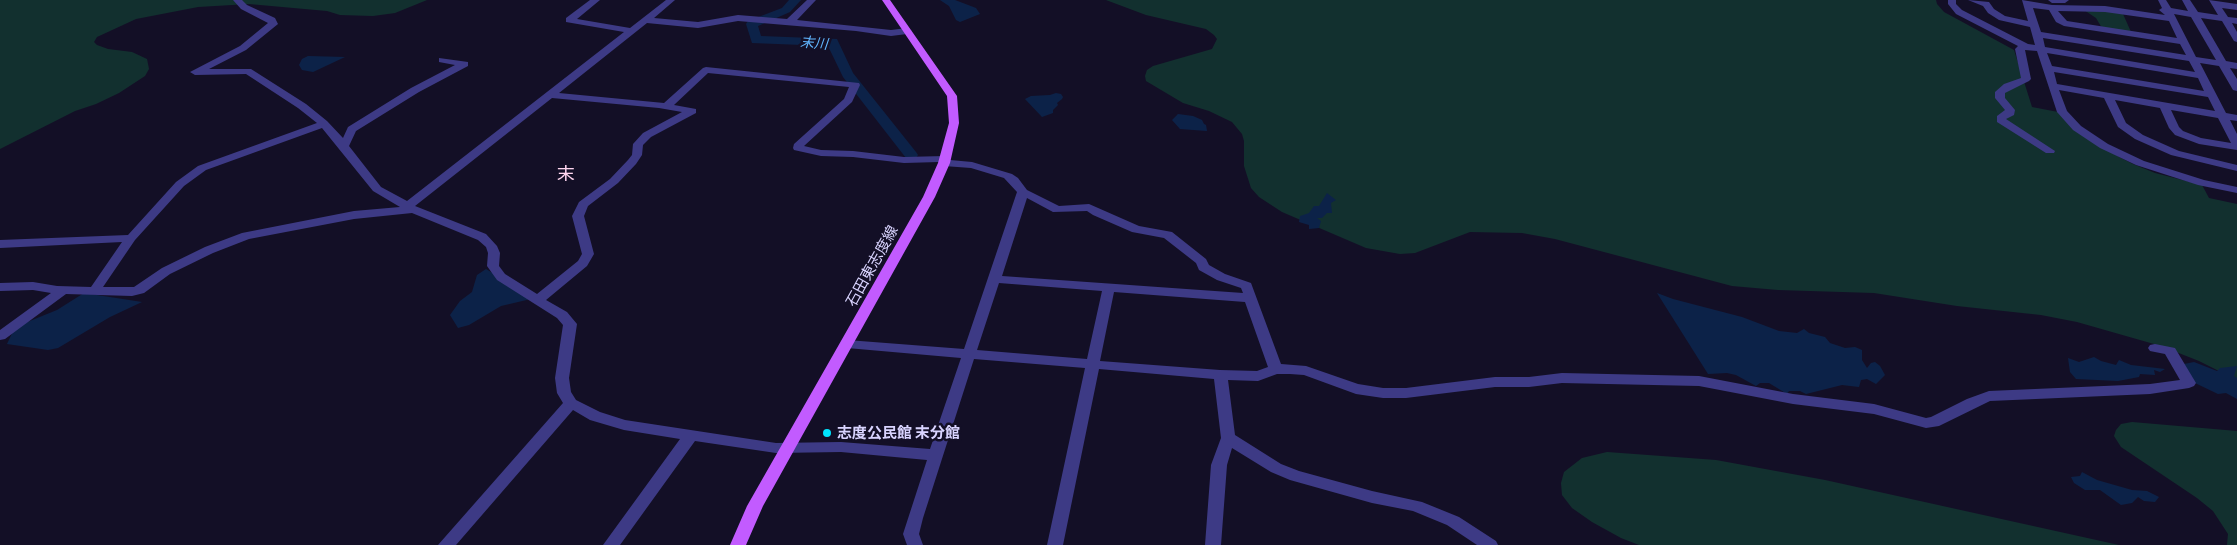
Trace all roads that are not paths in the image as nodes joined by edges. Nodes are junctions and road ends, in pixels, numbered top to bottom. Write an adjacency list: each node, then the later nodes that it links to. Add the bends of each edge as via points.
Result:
1 (238, 0): 48 (street, via 274,24 243,48 195,72 248,71)
2 (596, 0): 27 (street, via 569,20)
3 (671, 0): 20 (street)
4 (812, 0): 22 (street)
5 (886, 0): 25 (main road, 石田東志度線)
6 (1952, 0): 31 (street, via 1959,12)
7 (1972, 0): 26 (street, via 1986,4 2002,18)
8 (2064, 0): 14 (street); 16 (street)
9 (2098, 0): 17 (street)
10 (2162, 0): 17 (street)
11 (2186, 0): 18 (street)
12 (2027, 2): 14 (street); 26 (street)
13 (2214, 2): 15 (street); 19 (street)
14 (2052, 4): 16 (street); 24 (street, via 2059,20 2064,23)
15 (2237, 7)
16 (2079, 9): 23 (street); 24 (street, via 2094,19)
17 (2169, 15): 18 (street); 23 (street); 29 (street)
18 (2194, 15): 19 (street); 35 (street)
19 (2224, 19): 21 (street); 28 (street)
20 (646, 20): 22 (street, via 698,25 738,18); 27 (street)
21 (2237, 21)
22 (789, 23): 25 (street, via 890,33)
23 (2130, 23): 24 (street); 29 (street)
24 (2100, 28): 30 (street)
25 (907, 30): 52 (main road, 石田東志度線, via 952,96 954,123)
26 (2035, 30): 30 (street); 32 (street)
27 (631, 31): 41 (street)
28 (2236, 36)
29 (2184, 42): 33 (street)
30 (2104, 45): 33 (street)
31 (2025, 46): 32 (street); 51 (street, via 2020,49 2026,79 2000,92 2000,98 2010,110 2001,120)
32 (2041, 50): 37 (street); 38 (street)
33 (2192, 59): 35 (street); 38 (street)
34 (442, 60): 50 (street, via 465,64 352,129)
35 (2223, 64): 36 (street); 40 (street)
36 (2237, 66)
37 (2047, 68): 39 (street); 42 (street)
38 (2202, 76): 42 (street)
39 (2054, 86): 43 (street); 54 (street, via 2062,112 2104,146 2167,173)
40 (2237, 88)
41 (551, 95): 45 (street); 56 (street)
42 (2212, 95): 46 (street)
43 (2108, 96): 44 (street); 53 (street, via 2122,125 2139,137 2175,154)
44 (2164, 105): 46 (street); 49 (street, via 2179,133 2199,140)
45 (665, 107): 52 (street, via 706,70 855,85 848,100 798,148 821,153); 65 (street, via 692,112 647,135 638,144 637,156 632,162 614,181 583,204 578,216 588,254 583,263)
46 (2222, 116): 47 (street); 49 (street)
47 (2237, 118)
48 (324, 124): 50 (street); 57 (street, via 202,168 180,184)
49 (2237, 145)
50 (344, 148): 56 (street, via 377,189)
51 (2050, 151)
52 (944, 161): 55 (street, via 1008,176); 67 (main road, 石田東志度線, via 934,189)
53 (2237, 168)
54 (2237, 190)
55 (1023, 192): 59 (street); 64 (street, via 1057,210 1089,207 1097,214 1136,229 1168,234 1202,262 1203,267 1247,286)
56 (411, 207): 62 (street, via 246,236 166,271 139,290); 65 (street, via 482,237 491,246 498,274)
57 (131, 238): 58 (street); 62 (street, via 101,273)
58 (0, 244)
59 (995, 279): 61 (street); 69 (street)
60 (0, 287): 63 (street, via 33,286)
61 (1109, 288): 64 (street); 70 (street)
62 (95, 290): 63 (street)
63 (62, 291): 66 (street)
64 (1251, 298): 71 (street)
65 (538, 300): 73 (street, via 570,324 562,378 564,393)
66 (0, 336)
67 (847, 344): 69 (street); 76 (main road, 石田東志度線)
68 (2155, 348): 71 (street, via 2170,351 2189,383 2150,389 1989,396 1926,423 1874,409 1793,399 1700,381 1562,378 1383,393 1356,389 1306,371)
69 (969, 354): 70 (street); 77 (street)
70 (1093, 364): 72 (street); 82 (street)
71 (1276, 369): 72 (street, via 1258,376)
72 (1220, 374): 75 (street)
73 (571, 403): 74 (street, via 595,416 624,425); 78 (street)
74 (691, 435): 76 (street); 79 (street)
75 (1228, 438): 83 (street, via 1220,465); 84 (street, via 1295,476 1372,498 1416,506 1453,521)
76 (788, 448): 77 (street, via 841,447); 80 (main road, 石田東志度線, via 755,506)
77 (936, 455): 81 (street, via 911,534)
78 (446, 545)
79 (611, 545)
80 (738, 545)
81 (915, 545)
82 (1055, 545)
83 (1213, 545)
84 (1490, 545)

